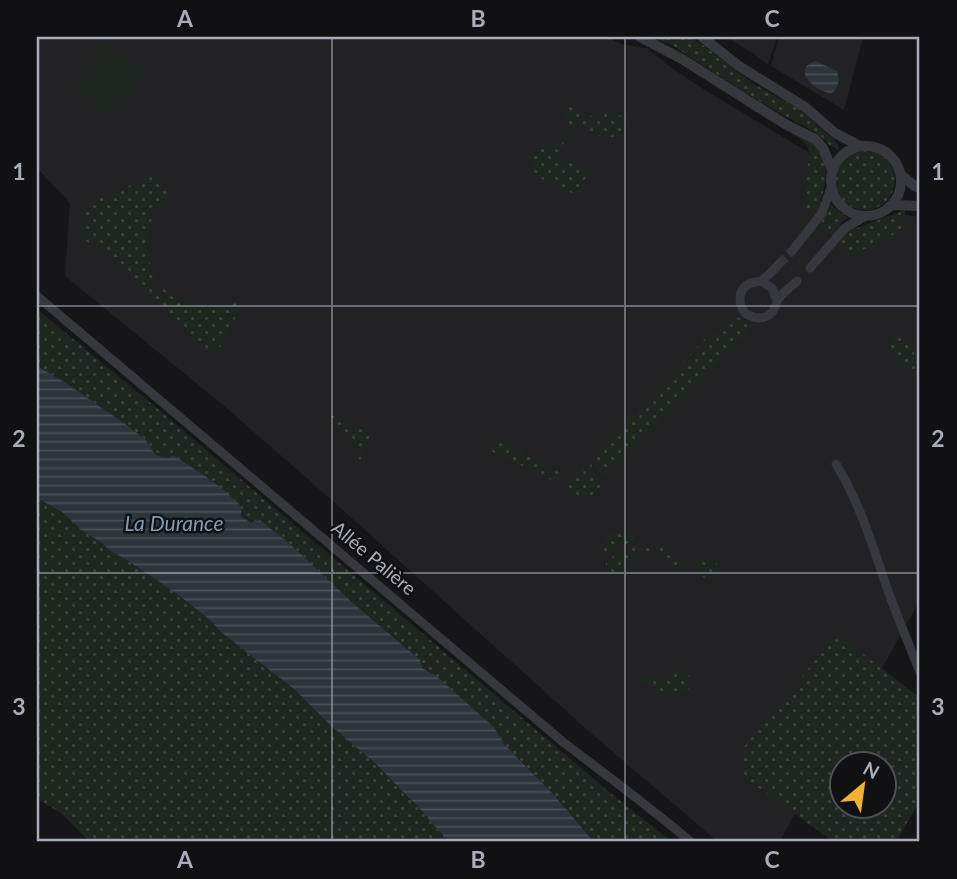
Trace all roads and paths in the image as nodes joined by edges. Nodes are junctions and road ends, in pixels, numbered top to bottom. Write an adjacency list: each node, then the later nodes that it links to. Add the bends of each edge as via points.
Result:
1 (640, 37): 4 (street, via 816,139)
2 (702, 37): 3 (street, via 805,107 835,134)
3 (860, 146): 4 (street, via 843,154); 5 (street, via 883,151)
4 (832, 170): 6 (street)
5 (901, 174): 7 (street); 8 (street, via 900,192)
6 (831, 188): 10 (street, via 839,205); 11 (street, via 822,213)
7 (920, 188)
8 (892, 205): 9 (street); 10 (street)
9 (920, 205)
10 (864, 217): 13 (street, via 845,228)
11 (792, 251)
12 (779, 264): 14 (street)
13 (810, 268)
14 (761, 281): 17 (street, via 772,288); 17 (street, via 749,284 740,295 746,314 765,318)
15 (797, 281): 17 (street)
16 (37, 296): 20 (street, Allée Palière, via 563,742)
17 (777, 300)
18 (836, 464): 19 (street, via 861,512)
19 (920, 673)
20 (691, 842)

